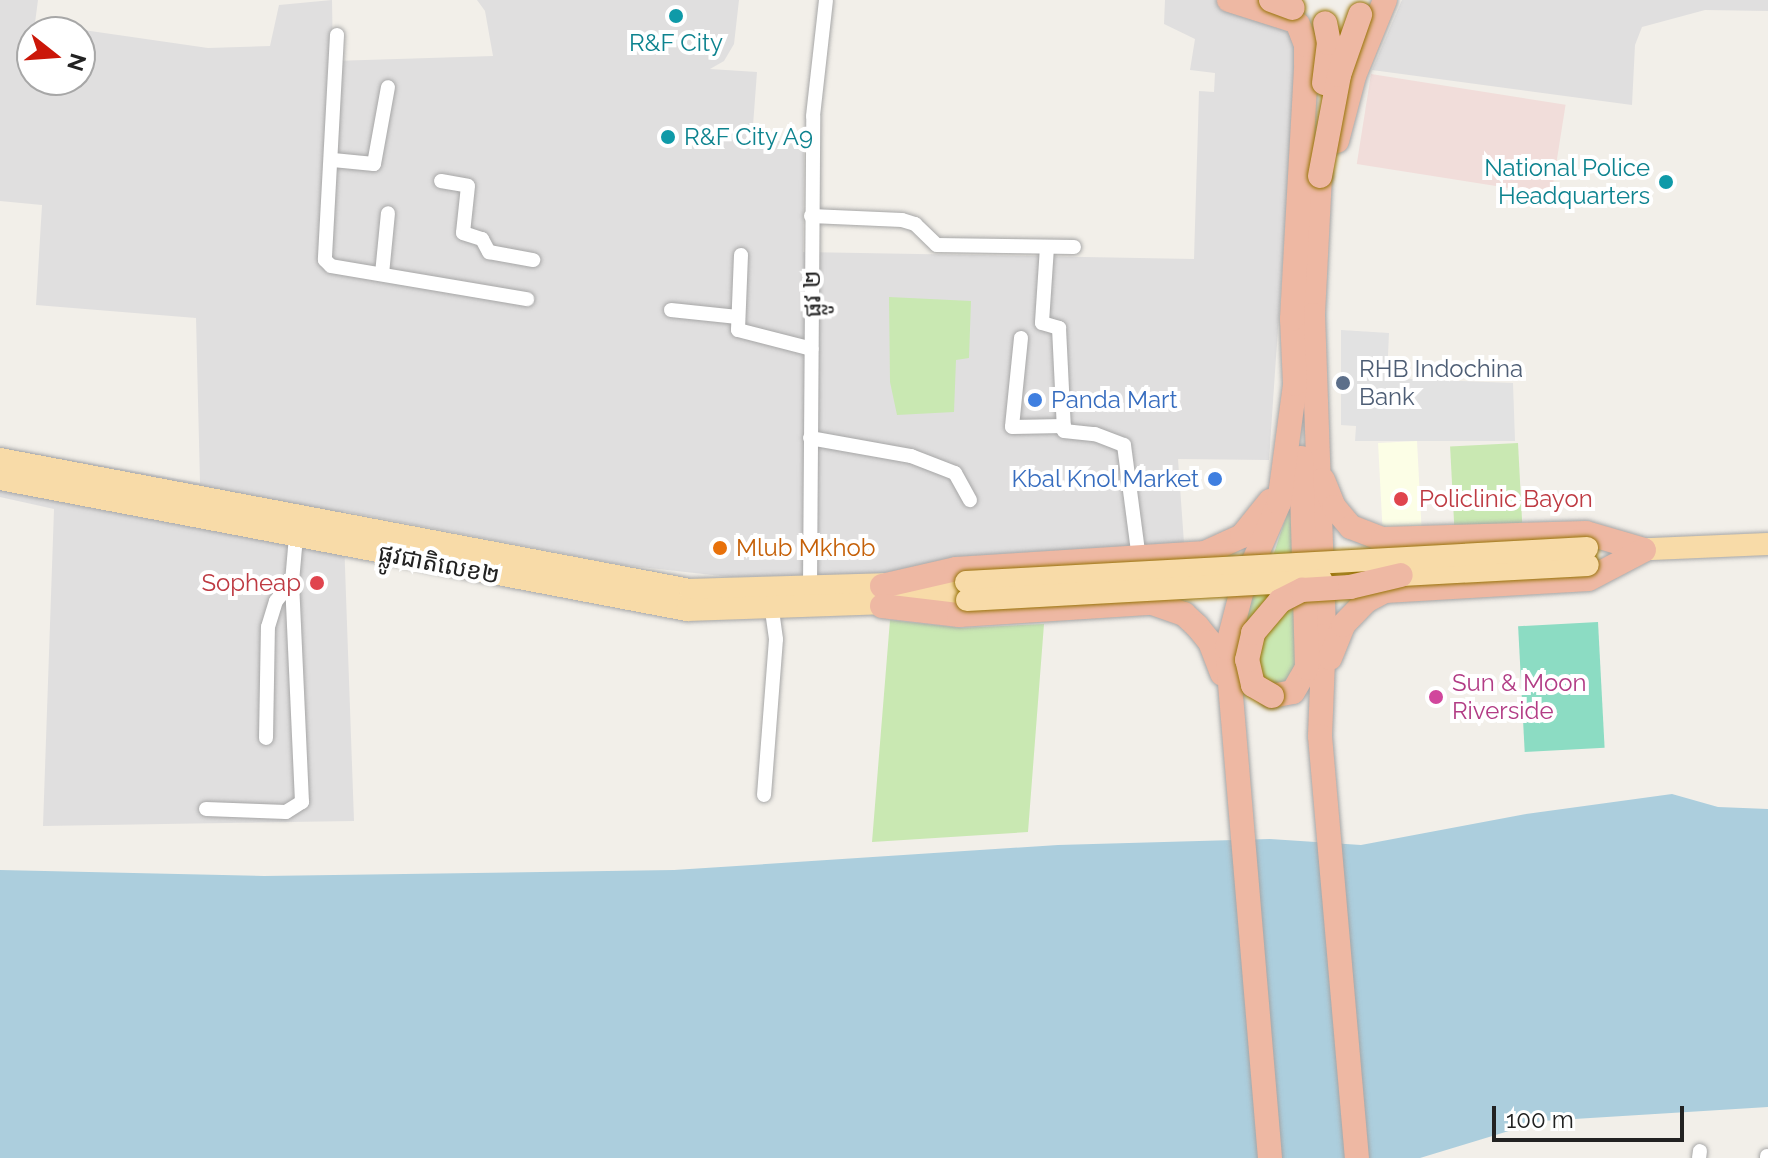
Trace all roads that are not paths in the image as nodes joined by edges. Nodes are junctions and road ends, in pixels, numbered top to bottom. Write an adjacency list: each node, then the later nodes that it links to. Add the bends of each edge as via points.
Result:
1 (1229, 0): 4 (highway)
2 (826, 1): 12 (street, ផ្លូវ ២, via 813,116)
3 (1376, 5): 4 (highway, via 1365,22 1341,31); 5 (highway); 9 (highway, bridge, via 1339,75); 23 (highway, via 1336,150)
4 (1286, 9): 5 (highway); 23 (highway, via 1306,45 1293,288)
5 (1325, 23): 9 (highway, bridge, via 1329,52)
6 (337, 35): 8 (street)
7 (388, 87): 8 (street, via 374,164)
8 (333, 160): 17 (street, via 325,260 331,266)
9 (1315, 175): 23 (highway)
10 (441, 181): 16 (street, via 468,186 463,233 482,239 489,252)
11 (388, 213): 17 (street)
12 (811, 216): 13 (street, via 902,220 915,224 937,245); 22 (street, ផ្លូវ ២)
13 (1047, 247): 14 (street); 24 (street, via 1043,325 1059,328)
14 (1074, 247)
15 (741, 255): 20 (street)
16 (533, 260)
17 (382, 274): 18 (street)
18 (527, 299)
19 (671, 310): 20 (street)
20 (738, 317): 22 (street, via 739,331)
21 (1021, 338): 24 (street, via 1012,427)
22 (812, 349): 25 (street, ផ្លូវ ២)
23 (1302, 375): 26 (highway); 28 (highway); 39 (highway, bridge, via 1307,668 1293,692 1272,696 1253,685 1247,660 1253,633 1280,601 1302,590 1350,587)
24 (1064, 426): 37 (street, via 1065,431 1095,434 1124,445)
25 (810, 438): 30 (street, via 911,456 955,473); 40 (street, ផ្លូវ ២)
26 (1287, 450): 37 (highway, via 1266,511 1242,536 1205,553); 45 (highway, via 1279,503 1229,627)
27 (0, 459): 31 (main road, ផ្លូវជាតិលេខ២)
28 (1317, 459): 33 (highway, via 1330,498 1351,527); 44 (highway)
29 (0, 479): 31 (main road, ផ្លូវជាតិលេខ២)
30 (970, 500)
31 (189, 505): 32 (main road, ផ្លូវជាតិលេខ២); 40 (main road, ផ្លូវជាតិលេខ២, via 690,590)
32 (296, 536): 38 (street); 43 (main road, ផ្លូវជាតិលេខ២, via 687,610)
33 (1404, 542): 35 (highway, via 1586,533); 39 (highway, via 1376,549 1367,569 1379,584)
34 (1768, 544): 35 (main road)
35 (1644, 550): 36 (main road); 39 (highway, via 1589,579)
36 (1587, 556): 39 (main road, bridge); 41 (main road, bridge)
37 (1139, 559): 42 (highway, via 956,569)
38 (292, 582): 46 (street, via 276,601 268,627); 48 (street, via 302,802 286,812)
39 (1402, 582): 41 (main road, bridge); 44 (highway, via 1374,595 1343,625)
40 (810, 587): 42 (main road, ផ្លូវជាតិលេខ២)
41 (966, 591): 42 (main road)
42 (882, 596): 43 (main road, ផ្លូវជាតិលេខ២); 45 (highway, via 959,615 1169,606 1210,642)
43 (772, 610): 47 (street, via 776,639)
44 (1322, 692): 50 (highway, via 1322,760)
45 (1229, 694): 49 (highway)
46 (266, 738)
47 (764, 795)
48 (206, 809)
49 (1270, 1158)
50 (1357, 1158)

